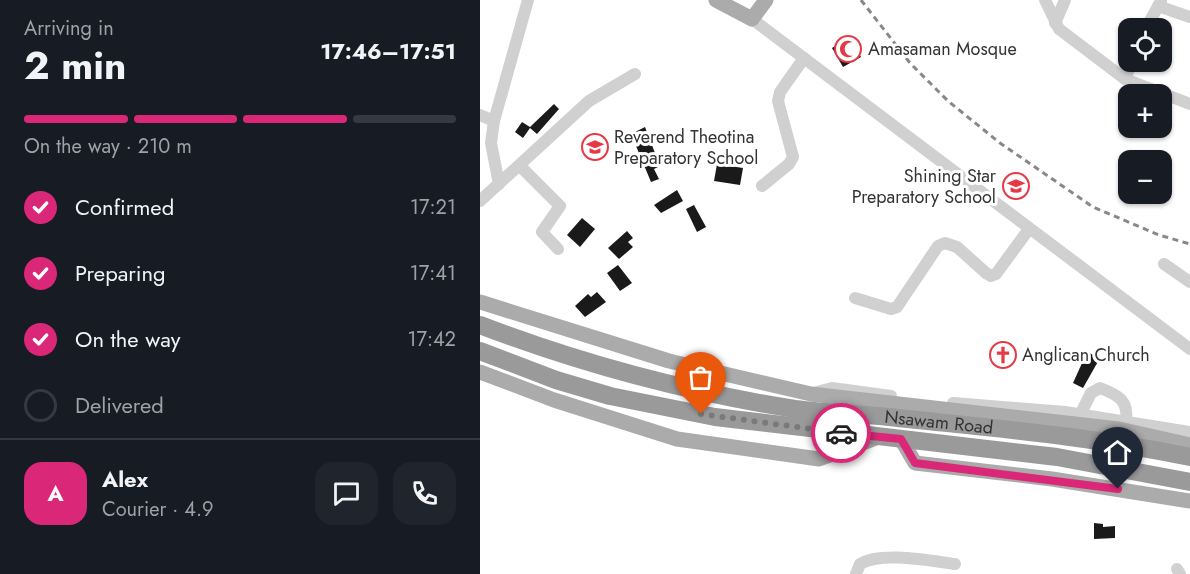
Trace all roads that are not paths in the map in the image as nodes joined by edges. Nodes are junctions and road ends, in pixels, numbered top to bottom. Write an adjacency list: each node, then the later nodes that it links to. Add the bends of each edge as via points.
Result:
1 (528, 0): 17 (street)
2 (716, 0): 8 (main road)
3 (766, 0): 8 (main road)
4 (1045, 0): 10 (street)
5 (1065, 0): 10 (street)
6 (1160, 3): 7 (street); 9 (street)
7 (1190, 17)
8 (752, 18): 11 (street)
9 (1152, 18)
10 (1055, 23): 14 (street)
11 (804, 58): 20 (street, via 778,101 793,157); 22 (street)
12 (1128, 72): 14 (street)
13 (635, 74): 18 (street, via 595,97)
14 (1125, 79): 15 (street)
15 (1190, 104)
16 (480, 115): 17 (street)
17 (494, 121): 19 (street, via 491,143)
18 (520, 166): 19 (street); 23 (street, via 560,206 542,232)
19 (499, 184): 21 (street)
20 (762, 186)
21 (480, 201)
22 (1029, 229): 26 (street, via 991,276 957,247 945,243 938,246 897,307 891,309); 29 (street)
23 (558, 249)
24 (1164, 264): 25 (street)
25 (1190, 282)
26 (855, 298)
27 (480, 302): 32 (main road, via 669,361)
28 (480, 326): 39 (highway, Nsawam Road, via 612,370 743,400 797,409 1057,434)
29 (1188, 343)
30 (480, 351): 36 (highway, Nsawam Road, via 556,380 620,398 715,417)
31 (480, 372): 36 (main road, via 677,439 819,459)
32 (812, 394): 33 (street, via 832,388); 38 (main road, via 1119,429)
33 (1080, 415): 34 (street); 34 (street, via 1091,393 1100,388 1123,400 1128,412)
34 (1126, 422): 35 (street)
35 (1190, 432)
36 (879, 437): 37 (highway, Nsawam Road)
37 (901, 439): 40 (highway, Nsawam Road, via 1057,457); 41 (main road, via 915,463)
38 (1190, 445)
39 (1190, 457)
40 (1190, 483)
41 (1190, 501)
42 (956, 564): 43 (street, via 875,559 860,564)
43 (856, 574)

